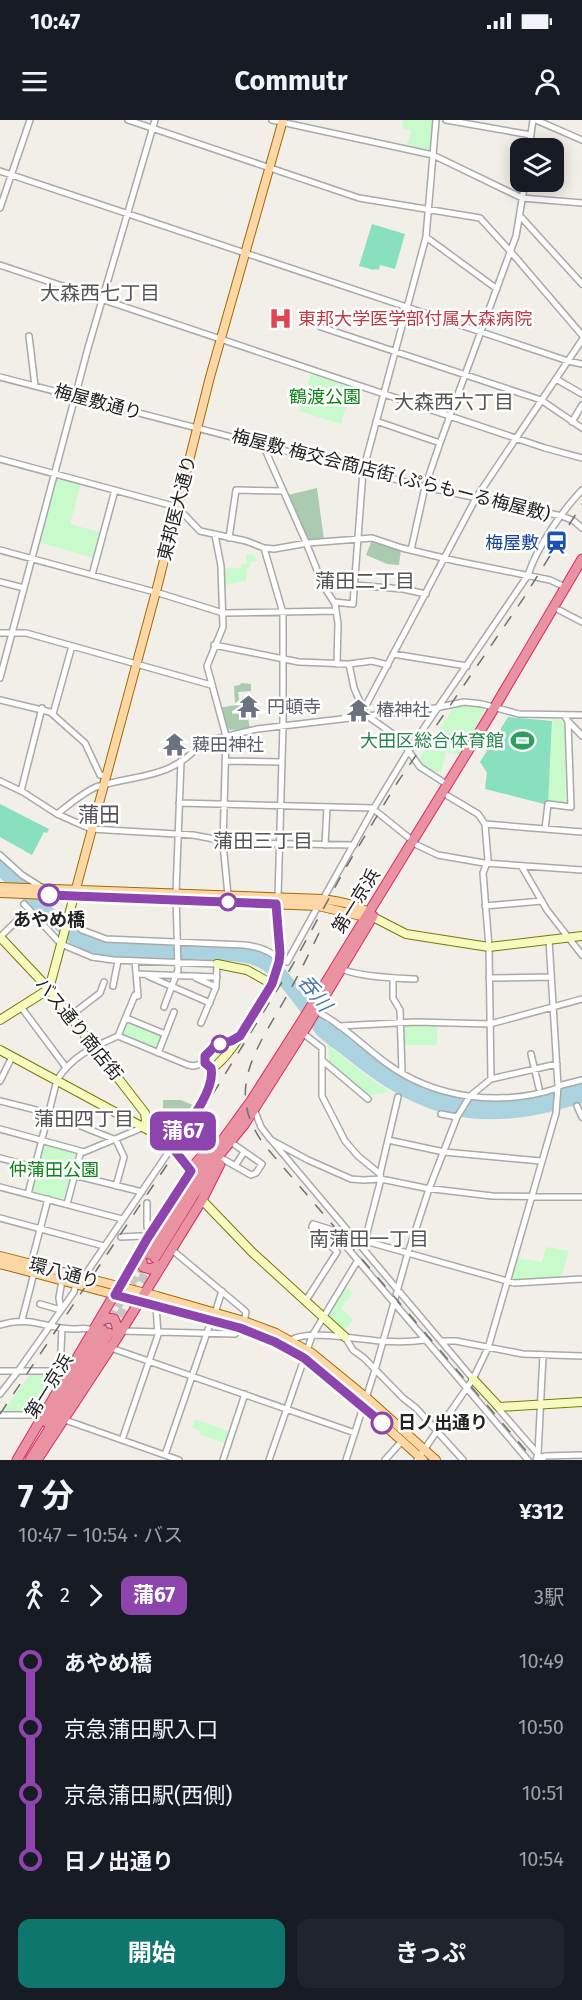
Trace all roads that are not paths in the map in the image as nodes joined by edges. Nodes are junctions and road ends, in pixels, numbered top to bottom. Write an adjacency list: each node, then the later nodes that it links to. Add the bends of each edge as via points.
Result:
1 (30, 120): 16 (street)
2 (128, 120): 9 (street)
3 (155, 120): 9 (street)
4 (272, 120): 8 (street)
5 (436, 120): 13 (street)
6 (446, 120): 10 (street)
7 (534, 120): 10 (street); 12 (street)
8 (282, 122): 13 (street); 14 (main road, 東邦医大通り)
9 (152, 128): 14 (street); 22 (street)
10 (531, 135): 11 (street)
11 (531, 138)
12 (582, 140)
13 (433, 155): 18 (street); 21 (street)
14 (269, 168): 21 (street, via 359,198); 26 (main road, 東邦医大通り)
15 (0, 171): 16 (street)
16 (11, 174): 20 (street); 22 (street)
17 (523, 192): 18 (street)
18 (522, 198): 19 (street); 23 (street)
19 (582, 203)
20 (0, 208)
21 (429, 210): 24 (street); 25 (street, via 480,218)
22 (127, 214): 26 (street); 30 (street)
23 (520, 216): 25 (street); 28 (street)
24 (426, 237): 29 (street); 31 (street)
25 (511, 252): 29 (street); 34 (street)
26 (246, 253): 31 (street); 36 (main road, 東邦医大通り)
27 (0, 264): 30 (street)
28 (582, 284)
29 (497, 289): 33 (street)
30 (102, 299): 36 (street); 47 (street)
31 (407, 307): 33 (street); 38 (street)
32 (321, 327): 38 (street)
33 (481, 332): 39 (street); 41 (street)
34 (582, 334)
35 (29, 336): 44 (street)
36 (221, 339): 45 (street); 53 (main road, 東邦医大通り)
37 (582, 340): 39 (street)
38 (395, 351): 41 (street); 45 (street)
39 (568, 361): 40 (street); 43 (street)
40 (582, 364)
41 (466, 375): 48 (street); 50 (street)
42 (0, 376): 44 (street, 梅屋敷通り)
43 (556, 379): 46 (street); 48 (street)
44 (35, 386): 47 (street, 梅屋敷通り)
45 (384, 393): 50 (street); 51 (street)
46 (582, 394)
47 (75, 396): 53 (street, 梅屋敷通り); 61 (street)
48 (541, 400): 52 (street); 55 (street)
49 (582, 405): 52 (street)
50 (450, 415): 55 (street); 56 (street)
51 (376, 421): 56 (street); 60 (street)
52 (572, 422): 54 (street)
53 (197, 428): 57 (street, 梅屋敷 梅交会商店街 (ぷらもーる梅屋敷)); 67 (main road, 東邦医大通り)
54 (582, 428)
55 (516, 437): 58 (street); 66 (street)
56 (440, 442): 62 (street)
57 (263, 445): 60 (street, 梅屋敷 梅交会商店街 (ぷらもーる梅屋敷)); 64 (street)
58 (582, 458)
59 (0, 459): 61 (street)
60 (363, 471): 62 (street, 梅屋敷 梅交会商店街 (ぷらもーる梅屋敷)); 72 (street)
61 (54, 474): 63 (street); 78 (street)
62 (425, 487): 66 (street, 梅屋敷 梅交会商店街 (ぷらもーる梅屋敷)); 76 (street)
63 (115, 490): 67 (street); 81 (street)
64 (283, 490): 71 (street, via 236,490); 73 (street)
65 (582, 490): 68 (street)
66 (476, 498): 68 (street, 梅屋敷 梅交会商店街 (ぷらもーる梅屋敷)); 77 (street)
67 (177, 507): 70 (street, via 196,528); 87 (main road, 東邦医大通り)
68 (562, 516): 69 (street, 梅屋敷 梅交会商店街 (ぷらもーる梅屋敷)); 82 (street)
69 (582, 528)
70 (215, 536): 71 (street); 92 (street)
71 (229, 538): 74 (street)
72 (358, 538): 73 (street); 76 (street, via 372,538); 84 (street)
73 (306, 543): 74 (street); 89 (street)
74 (264, 548): 93 (street)
75 (0, 550): 78 (street)
76 (411, 550): 77 (street)
77 (444, 557): 82 (street); 88 (street)
78 (32, 559): 81 (street); 86 (street)
79 (582, 559): 85 (highway, 第一京浜)
80 (582, 570): 90 (highway, 第一京浜)
81 (92, 575): 87 (street)
82 (528, 575): 85 (street); 105 (street)
83 (0, 582): 86 (street)
84 (354, 585): 88 (street); 89 (street, via 353,604)
85 (565, 587): 111 (highway, 第一京浜)
86 (24, 588): 96 (street)
87 (156, 592): 92 (street); 101 (main road, 東邦医大通り)
88 (426, 594): 99 (street)
89 (334, 602): 91 (street)
90 (558, 610): 94 (street); 111 (highway, 第一京浜)
91 (336, 611): 93 (street); 102 (street)
92 (223, 613): 93 (street); 97 (street, via 223,627)
93 (283, 613): 100 (street)
94 (582, 622)
95 (0, 633): 96 (street)
96 (12, 633): 98 (street); 106 (street)
97 (214, 645): 100 (street); 107 (street, via 207,666)
98 (72, 646): 101 (street); 112 (street)
99 (393, 654): 104 (street); 105 (street)
100 (283, 659): 102 (street); 117 (street)
101 (137, 663): 107 (street); 124 (main road, 東邦医大通り)
102 (337, 664): 103 (street)
103 (349, 664): 104 (street, via 372,661); 113 (street)
104 (388, 665): 113 (street)
105 (467, 666): 109 (street)
106 (0, 678)
107 (211, 685): 118 (street)
108 (0, 699): 110 (street)
109 (438, 707): 111 (street, via 471,702); 113 (street); 120 (street)
110 (42, 708): 112 (street); 128 (street)
111 (497, 709): 115 (street); 126 (highway, 第一京浜); 129 (highway, 第一京浜)
112 (53, 714): 124 (street, via 85,743 100,775)
113 (366, 714): 117 (street); 120 (street)
114 (582, 715): 115 (street)
115 (564, 716): 116 (street)
116 (568, 721): 119 (street); 138 (street, via 571,807 548,804)
117 (283, 726): 118 (street); 123 (street)
118 (226, 735): 121 (street, via 202,742); 122 (street)
119 (582, 736)
120 (409, 750): 126 (street, via 420,767); 134 (street)
121 (181, 761): 127 (street, via 151,776); 130 (street)
122 (225, 761): 123 (street); 131 (street)
123 (282, 762): 132 (street)
124 (106, 776): 127 (main road, 東邦医大通り)
125 (0, 781): 128 (street)
126 (448, 785): 142 (highway, 第一京浜)
127 (104, 786): 135 (street, via 88,791); 137 (main road, 東邦医大通り)
128 (21, 791): 135 (street)
129 (448, 796): 136 (street, via 478,814); 142 (highway, 第一京浜)
130 (179, 803): 131 (street); 140 (street)
131 (224, 805): 132 (street); 141 (street)
132 (281, 807): 133 (street); 143 (street)
133 (327, 807): 134 (street); 144 (street)
134 (375, 810): 142 (street); 145 (street)
135 (57, 814): 137 (street)
136 (485, 824): 138 (street); 147 (street)
137 (91, 829): 140 (street); 153 (main road, 東邦医大通り)
138 (545, 829): 139 (street)
139 (582, 832)
140 (179, 834): 141 (street); 155 (street)
141 (223, 842): 143 (street); 154 (street)
142 (415, 843): 147 (street, via 438,855); 162 (highway, 第一京浜)
143 (280, 844): 144 (street); 156 (street)
144 (325, 845): 145 (street)
145 (354, 845): 157 (street)
146 (0, 855): 151 (street)
147 (487, 863): 148 (street); 160 (street, via 483,873)
148 (522, 867): 149 (street); 158 (street)
149 (582, 870)
150 (7, 889): 151 (main road); 152 (main road)
151 (39, 890): 153 (main road)
152 (0, 893)
153 (75, 893): 155 (main road); 163 (street)
154 (228, 895): 155 (main road); 156 (main road)
155 (177, 897): 156 (main road); 169 (street)
156 (277, 901): 157 (main road); 174 (street)
157 (321, 902): 162 (main road); 174 (street, via 288,962)
158 (542, 902): 160 (street); 166 (street)
159 (24, 904): 161 (street)
160 (485, 906): 170 (street)
161 (29, 909): 165 (street); 168 (street)
162 (369, 916): 170 (street, via 406,934); 177 (highway, 第一京浜); 197 (highway, 第一京浜)
163 (68, 918): 168 (street); 169 (street, via 82,930 106,939)
164 (582, 936): 166 (street)
165 (0, 937): 191 (street, バス通り商店街)
166 (568, 937): 167 (street); 171 (street)
167 (549, 939): 170 (street); 182 (street)
168 (62, 941): 172 (street, via 92,957); 191 (street)
169 (177, 943): 173 (street); 174 (street, via 254,946)
170 (489, 947): 184 (street)
171 (582, 955)
172 (118, 961): 175 (street); 188 (street)
173 (177, 961): 175 (street); 176 (street); 179 (street)
174 (280, 961): 187 (street)
175 (135, 962): 178 (street)
176 (217, 964): 181 (street); 187 (street, via 247,970)
177 (342, 969): 183 (street); 197 (highway, 第一京浜)
178 (140, 974): 179 (street); 189 (street); 201 (street)
179 (177, 975): 180 (street); 189 (street)
180 (191, 976): 181 (street); 190 (street)
181 (217, 977): 190 (street)
182 (551, 977): 184 (street); 194 (street)
183 (393, 978): 185 (street); 202 (street, via 393,998)
184 (489, 978): 204 (street)
185 (415, 980)
186 (104, 982): 200 (street, via 100,993)
187 (272, 983): 210 (street, via 240,1036)
188 (113, 986)
189 (173, 986): 193 (street); 196 (street)
190 (216, 987): 193 (street)
191 (49, 989): 195 (street); 200 (street, バス通り商店街)
192 (582, 999): 194 (street)
193 (210, 1003): 203 (street)
194 (553, 1006): 204 (street); 216 (street)
195 (21, 1007): 199 (street); 217 (street)
196 (164, 1007)
197 (317, 1009): 205 (highway, 第一京浜); 206 (street)
198 (174, 1012): 207 (street)
199 (2, 1016)
200 (70, 1016): 209 (street, バス通り商店街)
201 (126, 1018): 207 (street); 208 (street)
202 (400, 1022): 204 (street); 206 (street); 220 (street)
203 (201, 1023)
204 (490, 1024): 222 (street)
205 (303, 1026): 215 (street, via 322,1048); 232 (highway, 第一京浜); 237 (highway, 第一京浜)
206 (339, 1026): 220 (street)
207 (165, 1034): 212 (street)
208 (118, 1036): 209 (street); 212 (street)
209 (93, 1046): 217 (street); 238 (street, バス通り商店街, via 145,1113)
210 (228, 1046): 218 (street, via 219,1065); 218 (street, via 211,1049 205,1056)
211 (0, 1050): 214 (street)
212 (158, 1053): 218 (street, via 193,1066)
213 (531, 1054): 219 (street)
214 (12, 1057): 221 (street); 223 (street)
215 (323, 1061): 229 (street); 256 (street, via 321,1096 345,1141)
216 (557, 1064): 219 (street); 225 (street)
217 (65, 1066): 223 (street)
218 (208, 1066): 245 (street, via 212,1078 204,1096)
219 (534, 1069): 222 (street); 226 (street)
220 (402, 1073): 227 (street, via 436,1089)
221 (0, 1079)
222 (491, 1079): 227 (street)
223 (57, 1080): 233 (street); 238 (street)
224 (582, 1080): 225 (street)
225 (558, 1087): 227 (street, via 508,1098); 251 (street, via 556,1112)
226 (539, 1088)
227 (467, 1096): 235 (street)
228 (398, 1097): 243 (street)
229 (368, 1099)
230 (0, 1101): 233 (street)
231 (577, 1106): 236 (street)
232 (254, 1109): 242 (street); 244 (highway); 279 (highway, 第一京浜)
233 (48, 1113): 240 (street); 241 (street)
234 (441, 1114): 235 (street)
235 (457, 1117): 248 (street)
236 (582, 1117)
237 (236, 1123): 254 (highway, via 203,1153); 279 (highway, 第一京浜, via 203,1167)
238 (144, 1126): 241 (street); 245 (street)
239 (0, 1129): 240 (street)
240 (41, 1140): 246 (street); 253 (street)
241 (116, 1140): 246 (street); 258 (street, via 124,1157)
242 (271, 1140): 256 (street, via 351,1179); 275 (street)
243 (388, 1140): 248 (street); 256 (street)
244 (235, 1145): 247 (street); 250 (highway)
245 (172, 1147): 254 (street); 260 (street)
246 (81, 1151): 255 (street)
247 (244, 1152): 252 (street); 252 (street, via 262,1164 251,1175)
248 (444, 1152): 251 (street); 259 (street)
249 (0, 1158): 253 (street)
250 (223, 1159): 252 (street); 265 (highway)
251 (541, 1161): 263 (street)
252 (235, 1166)
253 (34, 1167): 261 (street)
254 (191, 1171): 271 (highway)
255 (74, 1175): 258 (street); 267 (street)
256 (381, 1176): 259 (street); 273 (street)
257 (0, 1186): 261 (street)
258 (116, 1186): 260 (street)
259 (429, 1188): 263 (street); 277 (street)
260 (141, 1192): 269 (street)
261 (28, 1194): 264 (street)
262 (582, 1197): 263 (street)
263 (530, 1198): 287 (street)
264 (48, 1199): 267 (street); 270 (street)
265 (202, 1200): 276 (highway); 292 (street)
266 (147, 1203): 271 (street)
267 (67, 1204): 269 (street)
268 (0, 1218): 270 (street)
269 (122, 1219): 274 (street)
270 (40, 1229): 274 (street); 282 (street)
271 (150, 1235): 272 (street); 279 (highway)
272 (121, 1237)
273 (365, 1241): 275 (street); 277 (street)
274 (104, 1246): 286 (street)
275 (363, 1248): 290 (street)
276 (171, 1249): 279 (highway); 289 (street)
277 (409, 1253): 287 (street); 290 (street)
278 (0, 1256): 282 (main road, 環八通り)
279 (151, 1257): 288 (highway); 291 (highway)
280 (358, 1260): 292 (street, via 332,1230 313,1224 337,1252); 294 (street); 298 (street)
281 (0, 1264): 283 (main road, 環八通り)
282 (31, 1264): 286 (main road, 環八通り)
283 (34, 1273): 284 (main road, 環八通り); 299 (street)
284 (62, 1280): 286 (main road, 環八通り); 296 (street)
285 (582, 1280): 287 (street)
286 (80, 1281): 288 (main road, 環八通り); 296 (street)
287 (507, 1281): 314 (street)
288 (117, 1291): 291 (main road, 環八通り); 304 (highway)
289 (222, 1291): 297 (street); 300 (street, via 246,1312)
290 (399, 1291): 294 (street); 312 (street)
291 (142, 1297): 295 (main road, 環八通り); 297 (main road, 環八通り); 304 (highway)
292 (305, 1302): 298 (street)
293 (40, 1304): 296 (street)
294 (394, 1305): 309 (street); 311 (street)
295 (156, 1306): 297 (main road, 環八通り); 305 (street)
296 (61, 1310): 302 (street)
297 (213, 1317): 300 (main road, 環八通り); 306 (street)
298 (324, 1317): 307 (street); 308 (street)
299 (22, 1320): 301 (street); 302 (street)
300 (242, 1324): 306 (street, via 235,1334); 310 (main road, 環八通り, via 264,1327); 315 (main road, 環八通り)
301 (0, 1325)
302 (51, 1325): 303 (street); 321 (street)
303 (62, 1328): 304 (street); 322 (street)
304 (107, 1331): 305 (street); 313 (highway); 322 (highway); 345 (highway, 第一京浜); 346 (highway, 第一京浜)
305 (158, 1332): 306 (street); 318 (street)
306 (208, 1333): 323 (street)
307 (312, 1336): 308 (street); 310 (street, via 299,1336); 315 (street)
308 (345, 1337): 311 (street); 319 (street)
309 (424, 1340): 311 (street); 325 (street)
310 (291, 1341): 315 (main road, 環八通り)
311 (384, 1341): 319 (street)
312 (442, 1341): 314 (street); 324 (street)
313 (111, 1348): 318 (street); 335 (highway)
314 (488, 1348): 316 (street); 324 (street)
315 (305, 1353): 328 (main road, 環八通り); 332 (street)
316 (543, 1355): 317 (street); 330 (street)
317 (582, 1356)
318 (150, 1361): 323 (street); 338 (street)
319 (375, 1370): 328 (street); 336 (street)
320 (0, 1371): 321 (street)
321 (18, 1371): 322 (street); 326 (street)
322 (64, 1372): 334 (highway)
323 (193, 1375): 327 (street); 340 (street)
324 (473, 1379): 325 (street); 331 (street)
325 (466, 1388): 336 (street); 355 (street)
326 (0, 1394)
327 (245, 1394): 332 (street); 349 (street)
328 (365, 1402): 337 (street); 339 (main road, 環八通り); 342 (main road, 環八通り)
329 (582, 1402): 330 (street)
330 (541, 1404): 331 (street); 343 (street)
331 (496, 1405): 343 (street)
332 (287, 1408): 337 (street); 350 (street)
333 (0, 1415): 334 (street, via 34,1415)
334 (41, 1420): 344 (highway)
335 (65, 1420): 338 (street); 347 (highway)
336 (437, 1431): 342 (street); 354 (street)
337 (355, 1433): 351 (street)
338 (122, 1440): 340 (street)
339 (402, 1441): 342 (main road, 環八通り); 352 (street)
340 (165, 1455): 348 (street)
341 (582, 1455): 343 (street)
342 (421, 1456): 353 (main road, 環八通り)
343 (539, 1458)
344 (17, 1460)
345 (22, 1460)
346 (30, 1460)
347 (37, 1460)
348 (179, 1460)
349 (223, 1460)
350 (269, 1460)
351 (346, 1460)
352 (385, 1460)
353 (436, 1460)
354 (463, 1460)
355 (528, 1460)

